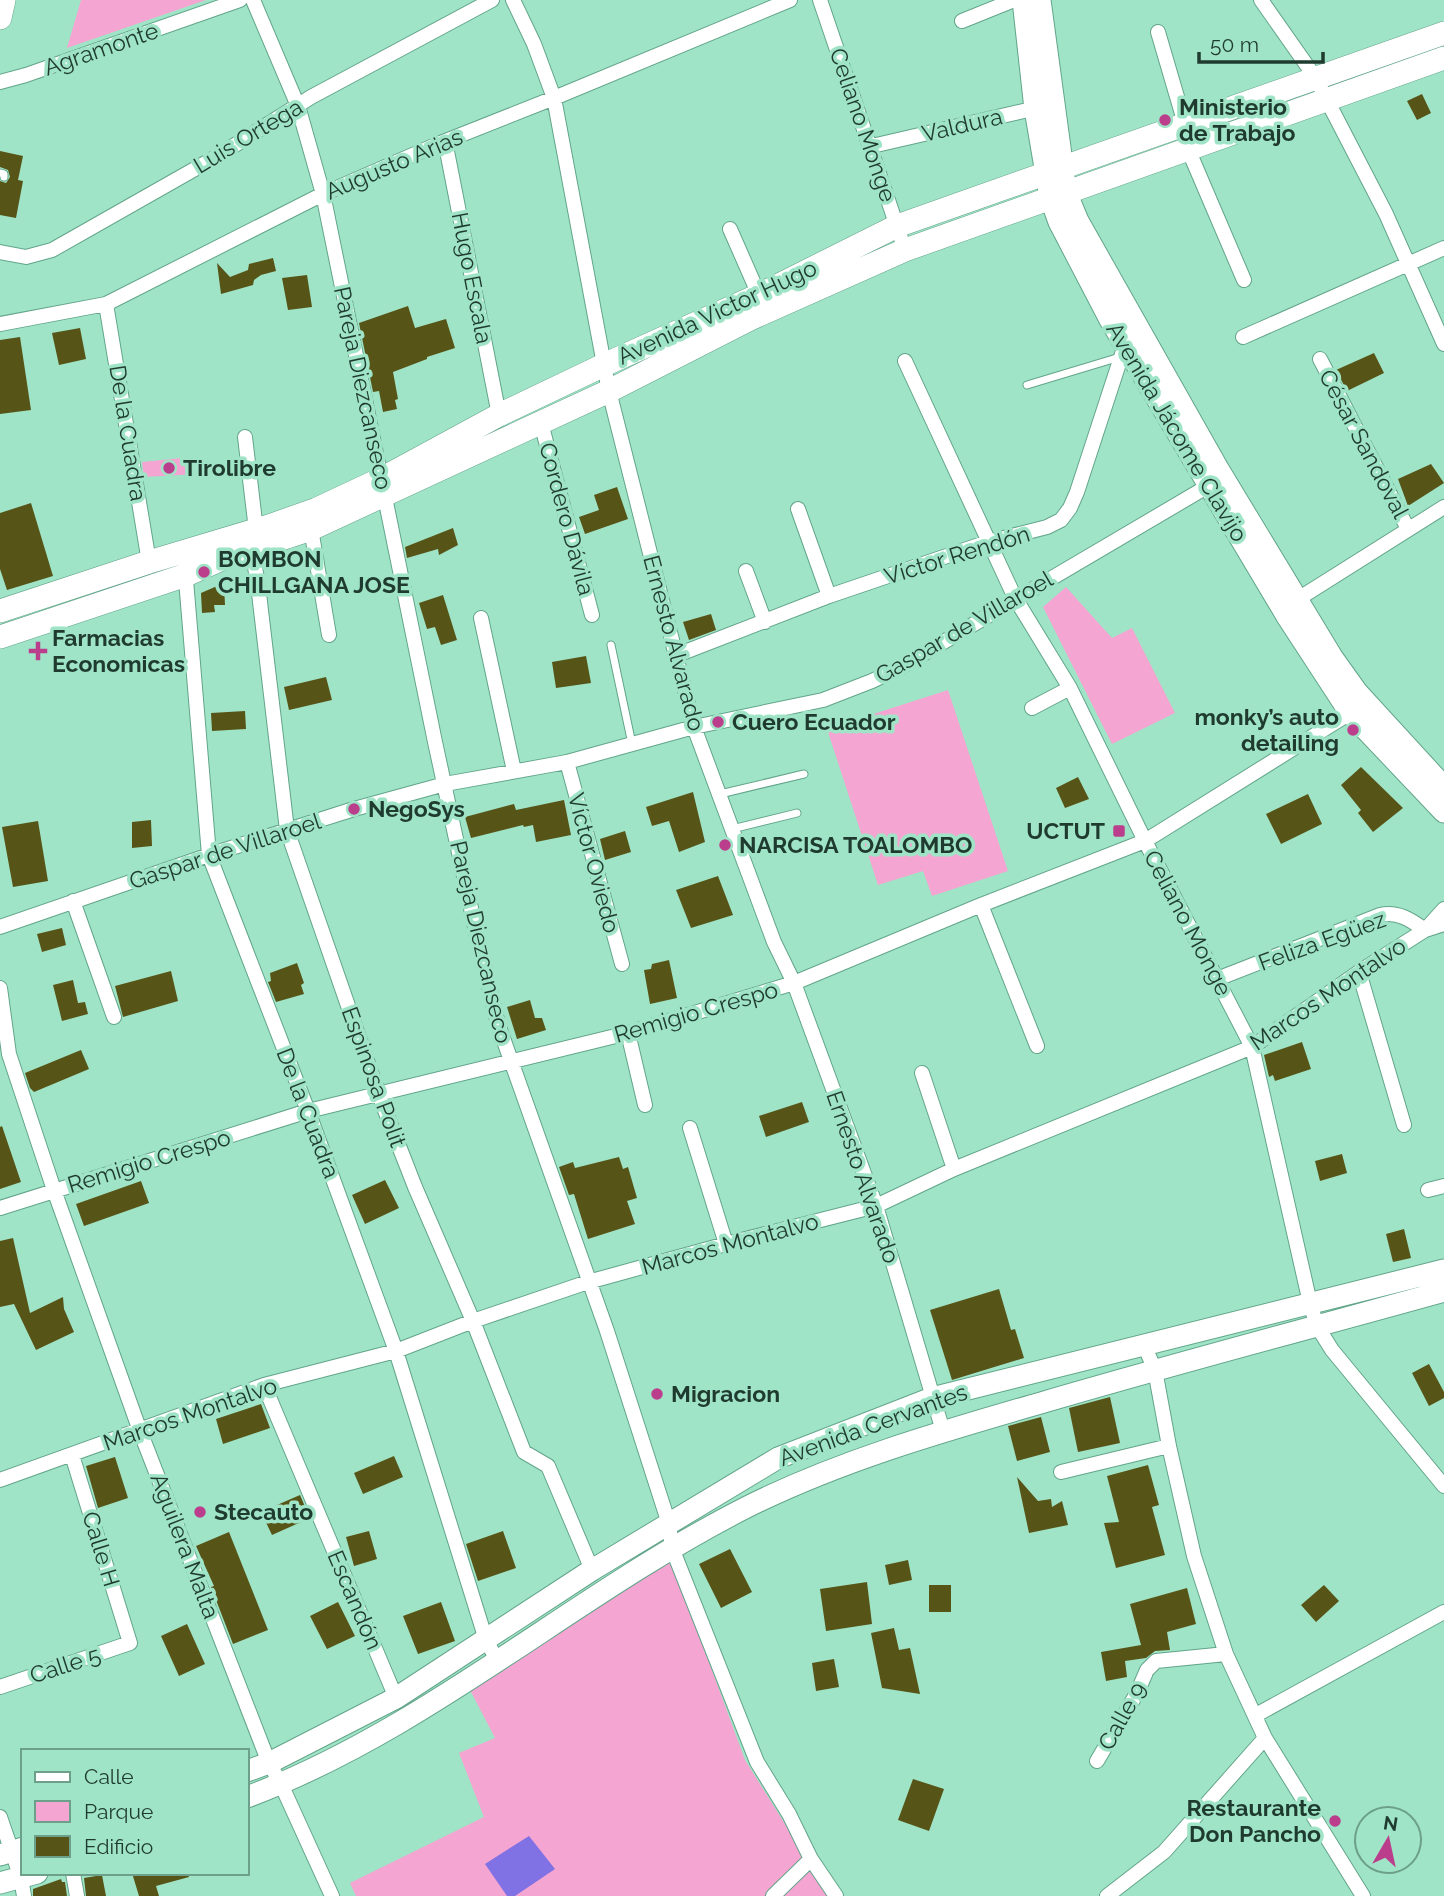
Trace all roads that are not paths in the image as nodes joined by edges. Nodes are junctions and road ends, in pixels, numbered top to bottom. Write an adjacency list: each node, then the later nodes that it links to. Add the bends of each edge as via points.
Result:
1 (4, 0): 12 (main road)
2 (240, 0): 18 (street, Agramonte)
3 (253, 0): 21 (street, Pareja Diezcanseco)
4 (492, 0): 21 (street, Luis Ortega)
5 (513, 0): 19 (street, Ernesto Alvarado)
6 (790, 0): 19 (street, Augusto Arias)
7 (820, 0): 25 (street, Celiano Monge)
8 (1014, 0): 13 (street)
9 (1023, 0): 22 (street, Avenida Jácome Clavijo)
10 (1040, 0): 22 (street, Avenida Jácome Clavijo)
11 (1261, 0): 17 (street)
12 (0, 18)
13 (962, 21)
14 (1158, 32): 23 (street)
15 (1444, 33): 17 (main road, Avenida Victor Hugo)
16 (1444, 58): 20 (main road, Avenida Victor Hugo)
17 (1315, 77): 20 (street); 23 (main road, Avenida Victor Hugo)
18 (0, 82)
19 (554, 98): 24 (street, Augusto Arias); 45 (street, Ernesto Alvarado)
20 (1326, 99): 26 (main road, Avenida Victor Hugo); 35 (street)
21 (298, 106): 28 (street, Pareja Diezcanseco); 34 (street, Luis Ortega, via 52,250 26,257)
22 (1044, 106): 25 (street, Valdura); 27 (street, Avenida Jácome Clavijo)
23 (1185, 124): 27 (main road, Avenida Victor Hugo)
24 (445, 141): 28 (street, Augusto Arias); 48 (street, Hugo Escala)
25 (872, 146): 30 (street, Celiano Monge)
26 (1188, 149): 29 (main road, Avenida Victor Hugo); 36 (street)
27 (1054, 169): 29 (street, Avenida Jácome Clavijo); 30 (main road, Avenida Victor Hugo)
28 (323, 194): 38 (street, Augusto Arias); 52 (street, Pareja Diezcanseco)
29 (1058, 195): 33 (main road, Avenida Victor Hugo); 42 (street, Avenida Jácome Clavijo, via 1059,222); 51 (street, Avenida Jácome Clavijo, via 1078,221)
30 (897, 226): 33 (street, Celiano Monge); 37 (main road, Avenida Victor Hugo)
31 (730, 229): 37 (street)
32 (1444, 248): 35 (street)
33 (905, 250): 47 (main road, Avenida Victor Hugo, via 750,319)
34 (0, 253)
35 (1407, 264): 40 (street); 41 (street)
36 (1244, 280)
37 (759, 295): 45 (main road, Avenida Victor Hugo)
38 (106, 304): 39 (street, Augusto Arias); 59 (street, De la Cuadra)
39 (0, 324)
40 (1243, 337)
41 (1444, 344)
42 (1122, 351): 46 (lane); 51 (street, Avenida Jácome Clavijo); 58 (street, Víctor Rendón, via 1070,508 1061,520 1047,527)
43 (1320, 359): 56 (street, César Sandoval)
44 (905, 361): 58 (street, Celiano Monge)
45 (606, 364): 47 (street, Ernesto Alvarado); 48 (main road, Avenida Victor Hugo)
46 (1027, 385)
47 (609, 391): 49 (main road, Avenida Victor Hugo); 72 (street, Ernesto Alvarado)
48 (499, 415): 52 (main road, Avenida Victor Hugo)
49 (541, 423): 52 (main road, Avenida Victor Hugo); 66 (street, Cordero Dávila)
50 (245, 437): 57 (street, Espinosa Polit)
51 (1216, 482): 63 (street, Gaspar de Villaroel); 64 (street, Avenida Jácome Clavijo); 75 (street, Avenida Jácome Clavijo, via 1288,618)
52 (384, 487): 55 (main road, Avenida Victor Hugo); 57 (main road, Avenida Victor Hugo, via 317,509); 81 (street, Pareja Diezcanseco)
53 (1444, 507): 56 (street)
54 (798, 509): 62 (street)
55 (311, 529): 57 (main road, Avenida Victor Hugo); 69 (street)
56 (1408, 529): 64 (street)
57 (254, 539): 60 (main road, Avenida Victor Hugo); 86 (street, Espinosa Polit)
58 (988, 542): 62 (street, Víctor Rendón); 63 (street, Celiano Monge)
59 (149, 562): 60 (main road, Avenida Victor Hugo); 65 (main road, Avenida Victor Hugo)
60 (183, 564): 70 (main road, Avenida Victor Hugo); 89 (street, De la Cuadra)
61 (746, 571): 68 (street)
62 (829, 596): 68 (street, Víctor Rendón)
63 (1015, 598): 73 (street, Celiano Monge); 76 (street, Gaspar de Villaroel, via 872,681 823,699)
64 (1298, 599): 82 (street, Avenida Jácome Clavijo, via 1357,692)
65 (0, 611)
66 (592, 615)
67 (481, 618): 79 (street)
68 (765, 622): 72 (street, Víctor Rendón)
69 (329, 635)
70 (0, 637)
71 (611, 645): 77 (lane)
72 (677, 655): 76 (street, Ernesto Alvarado)
73 (1070, 688): 74 (street); 88 (street, Celiano Monge)
74 (1032, 708)
75 (1350, 713): 84 (street, Avenida Jácome Clavijo); 88 (street, Remigio Crespo)
76 (694, 727): 77 (street, Gaspar de Villaroel); 83 (street, Ernesto Alvarado)
77 (632, 744): 78 (street, Gaspar de Villaroel)
78 (567, 762): 79 (street, Gaspar de Villaroel); 96 (street, Víctor Oviedo)
79 (514, 771): 81 (street, Gaspar de Villaroel)
80 (804, 774): 83 (lane)
81 (445, 784): 86 (street, Gaspar de Villaroel); 105 (street, Pareja Diezcanseco, via 480,949)
82 (1444, 787)
83 (719, 794): 87 (street, Ernesto Alvarado)
84 (1444, 812)
85 (797, 813): 87 (lane)
86 (287, 830): 89 (street, Gaspar de Villaroel); 107 (street, Espinosa Polit)
87 (732, 830): 99 (street, Ernesto Alvarado)
88 (1144, 841): 91 (street, Remigio Crespo); 98 (street, Celiano Monge)
89 (209, 855): 90 (street, Gaspar de Villaroel); 109 (street, De la Cuadra)
90 (73, 901): 94 (street, Gaspar de Villaroel); 101 (street)
91 (981, 905): 99 (street, Remigio Crespo); 103 (street)
92 (1444, 909): 95 (street, Marcos Montalvo)
93 (1444, 924): 95 (street, Marcos Montalvo)
94 (0, 927)
95 (1425, 930): 97 (street, Marcos Montalvo); 98 (street, Feliza Egüez, via 1401,915 1388,913)
96 (622, 964)
97 (1359, 972): 104 (street, Marcos Montalvo); 110 (street)
98 (1217, 979): 104 (street, Celiano Monge)
99 (794, 983): 102 (street, Remigio Crespo); 116 (street, Ernesto Alvarado)
100 (0, 988): 114 (street, Aguilera Malta, via 9,1054)
101 (114, 1017)
102 (628, 1033): 105 (street, Remigio Crespo); 108 (street)
103 (1037, 1046)
104 (1252, 1047): 112 (street, Marcos Montalvo); 122 (street, Celiano Monge)
105 (510, 1061): 107 (street, Remigio Crespo); 120 (street, Pareja Diezcanseco)
106 (922, 1073): 112 (street)
107 (379, 1095): 109 (street, Remigio Crespo); 123 (street, Espinosa Polit)
108 (645, 1105)
109 (308, 1111): 114 (street, Remigio Crespo); 126 (street, De la Cuadra)
110 (1404, 1125)
111 (690, 1128): 118 (street)
112 (954, 1169): 116 (street, Marcos Montalvo)
113 (1444, 1186): 115 (street)
114 (54, 1190): 117 (street, Remigio Crespo); 130 (street, Aguilera Malta)
115 (1427, 1190)
116 (876, 1206): 118 (street, Marcos Montalvo); 129 (street, Ernesto Alvarado)
117 (0, 1208)
118 (726, 1244): 120 (street, Marcos Montalvo)
119 (1444, 1270): 122 (street, Avenida Cervantes)
120 (588, 1282): 123 (street, Marcos Montalvo); 137 (street, Pareja Diezcanseco)
121 (1444, 1291): 124 (street, Avenida Cervantes)
122 (1310, 1303): 124 (street, Celiano Monge); 125 (street, Avenida Cervantes)
123 (473, 1321): 126 (street, Marcos Montalvo); 139 (street, Espinosa Polit, via 524,1452 548,1466)
124 (1317, 1326): 127 (street, Avenida Cervantes); 136 (street, Celiano Monge)
125 (1144, 1345): 127 (street); 129 (street, Avenida Cervantes)
126 (396, 1351): 128 (street, Marcos Montalvo); 141 (street, De la Cuadra)
127 (1155, 1370): 131 (street, Avenida Cervantes); 132 (street)
128 (264, 1385): 130 (street, Marcos Montalvo); 146 (street, Escandón)
129 (932, 1398): 131 (street, Ernesto Alvarado); 137 (street, Avenida Cervantes, via 778,1458)
130 (140, 1431): 133 (street, Marcos Montalvo); 150 (street, Aguilera Malta)
131 (943, 1431): 138 (street, Avenida Cervantes, via 814,1477)
132 (1169, 1446): 134 (street); 143 (street, via 1194,1556)
133 (72, 1455): 135 (street, Marcos Montalvo); 142 (street, Calle H)
134 (1060, 1472)
135 (0, 1480)
136 (1444, 1486)
137 (668, 1524): 138 (street, Pareja Diezcanseco); 139 (street, Avenida Cervantes)
138 (672, 1548): 144 (street, Avenida Cervantes); 156 (street, Pareja Diezcanseco, via 757,1762)
139 (592, 1570): 141 (street, Avenida Cervantes)
140 (1444, 1612): 147 (street)
141 (486, 1640): 144 (street, De la Cuadra); 146 (street, Avenida Cervantes)
142 (130, 1643): 145 (street, Calle 5)
143 (1226, 1654): 147 (street); 149 (street, Calle 9, via 1156,1661)
144 (497, 1660): 152 (street, Avenida Cervantes, via 407,1719)
145 (0, 1686)
146 (396, 1698): 150 (street, Avenida Cervantes)
147 (1256, 1715): 148 (street)
148 (1265, 1738): 165 (street, via 1164,1852); 166 (street)
149 (1097, 1760)
150 (269, 1763): 151 (street, Avenida Cervantes); 152 (street, Aguilera Malta)
151 (248, 1771)
152 (281, 1784): 153 (street, Avenida Cervantes); 162 (street, Aguilera Malta)
153 (248, 1797)
154 (0, 1817): 155 (street)
155 (12, 1852): 157 (street)
156 (811, 1859): 163 (street); 164 (street, Pareja Diezcanseco)
157 (21, 1869)
158 (73, 1875): 161 (street)
159 (28, 1882): 160 (street)
160 (0, 1883)
161 (77, 1896)
162 (332, 1896)
163 (773, 1896)
164 (836, 1896)
165 (1107, 1896)
166 (1363, 1896)

